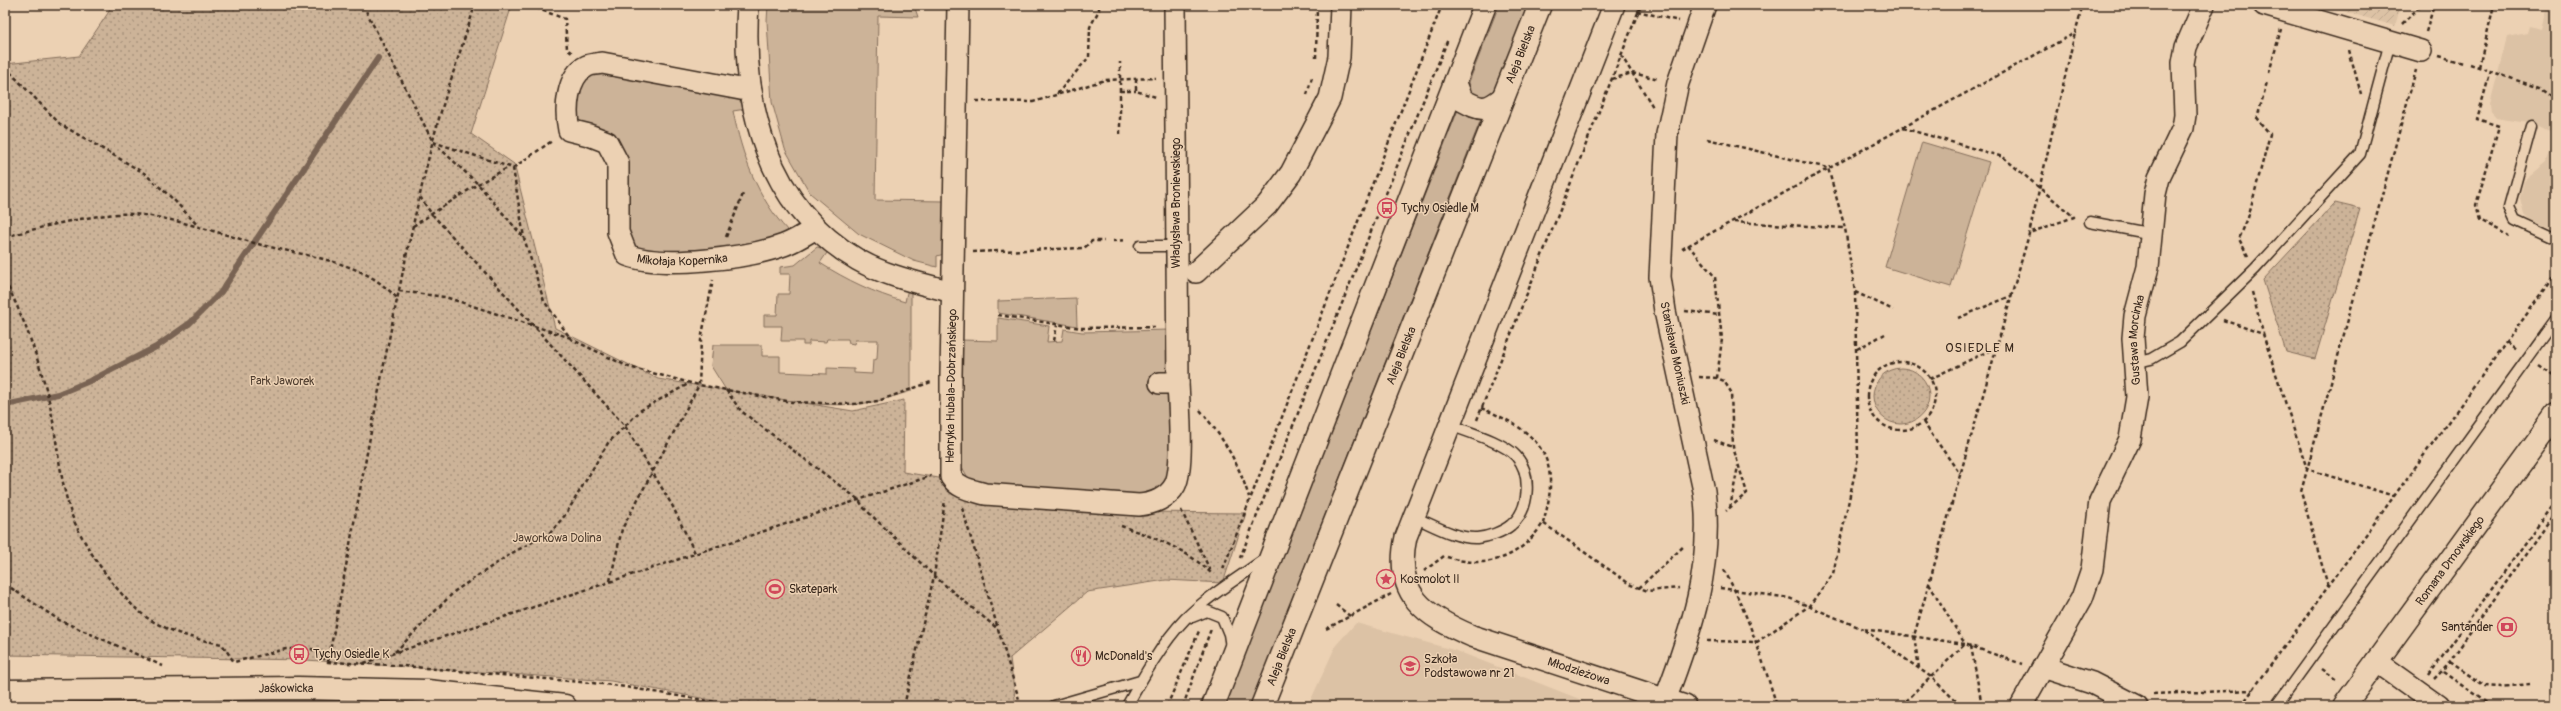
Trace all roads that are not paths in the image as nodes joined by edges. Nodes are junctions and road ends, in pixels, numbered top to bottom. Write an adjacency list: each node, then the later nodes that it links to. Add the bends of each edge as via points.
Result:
1 (748, 5): 14 (street, via 747,48)
2 (958, 5): 24 (street, Henryka Hubala-Dobrzańskiego, via 955,252)
3 (1175, 5): 22 (street, Władysława Broniewskiego)
4 (1342, 5): 23 (street, Władysława Broniewskiego, via 1339,57 1330,98 1291,173 1267,205)
5 (1485, 5): 13 (main road)
6 (1540, 5): 15 (main road, Aleja Bielska)
7 (1705, 5): 40 (street, Stanisława Moniuszki, via 1678,83 1667,134 1660,277 1708,521 1702,585)
8 (2204, 5): 19 (street, Gustawa Morcinka, via 2186,47 2183,63 2183,128 2159,178 2155,194)
9 (2264, 5): 11 (street)
10 (1622, 7): 28 (street)
11 (2390, 42): 12 (street); 26 (lane, via 2360,154 2251,272 2180,342 2151,359)
12 (2421, 51)
13 (1455, 82): 15 (main road, via 1462,100 1478,108 1489,109); 31 (main road)
14 (751, 91): 18 (street, via 770,164 791,198); 18 (street, Mikołaja Kopernika, via 602,63 587,66 573,80 565,113 569,130 607,142 618,162 618,232 627,255 639,260 686,260 745,255 784,245)
15 (1503, 98): 46 (main road, Aleja Bielska)
16 (2531, 127): 20 (lane, via 2509,207 2515,220)
17 (2090, 222): 19 (lane)
18 (816, 228): 24 (street, via 858,260 904,281)
19 (2153, 234): 26 (street, Gustawa Morcinka, via 2148,267 2135,316)
20 (2554, 235)
21 (1140, 246): 22 (lane)
22 (1177, 246): 29 (street, Władysława Broniewskiego, via 1169,383 1179,458 1177,478)
23 (1196, 272)
24 (952, 292): 29 (street, Henryka Hubala-Dobrzańskiego, via 952,476 963,488 985,494 1139,505 1154,503)
25 (2556, 319): 49 (lane)
26 (2134, 363): 35 (street, Gustawa Morcinka, via 2137,397 2130,439 2100,501 2092,569 2082,598)
27 (2556, 415): 34 (main road, Romana Dmowskiego)
28 (1450, 425): 30 (street); 30 (lane, via 1505,448 1516,456 1527,483 1526,499 1520,514 1505,528 1477,538 1457,535)
29 (1172, 490)
30 (1414, 517): 40 (street, Młodzieżowa, via 1402,554 1403,569 1413,598 1427,613 1444,624 1472,636)
31 (1273, 554): 32 (lane, via 1214,594); 33 (main road)
32 (1184, 620): 33 (lane, via 1212,613 1222,617 1229,634); 36 (lane)
33 (1232, 657): 45 (main road)
34 (2376, 661): 50 (main road, Romana Dmowskiego); 51 (street)
35 (2042, 669): 41 (street); 48 (street)
36 (1140, 681): 37 (lane); 42 (lane)
37 (1114, 689): 42 (lane, via 1127,690); 44 (lane)
38 (5, 690): 39 (main road, Jaśkowicka, via 298,688)
39 (421, 699): 43 (main road, Jaśkowicka)
40 (1666, 700): 47 (street, Młodzieżowa)
41 (2144, 700)
42 (1129, 702)
43 (565, 706)
44 (1054, 706)
45 (1213, 706)
46 (1262, 706)
47 (1685, 706)
48 (2021, 706)
49 (2276, 706)
50 (2344, 706)
51 (2439, 706)

